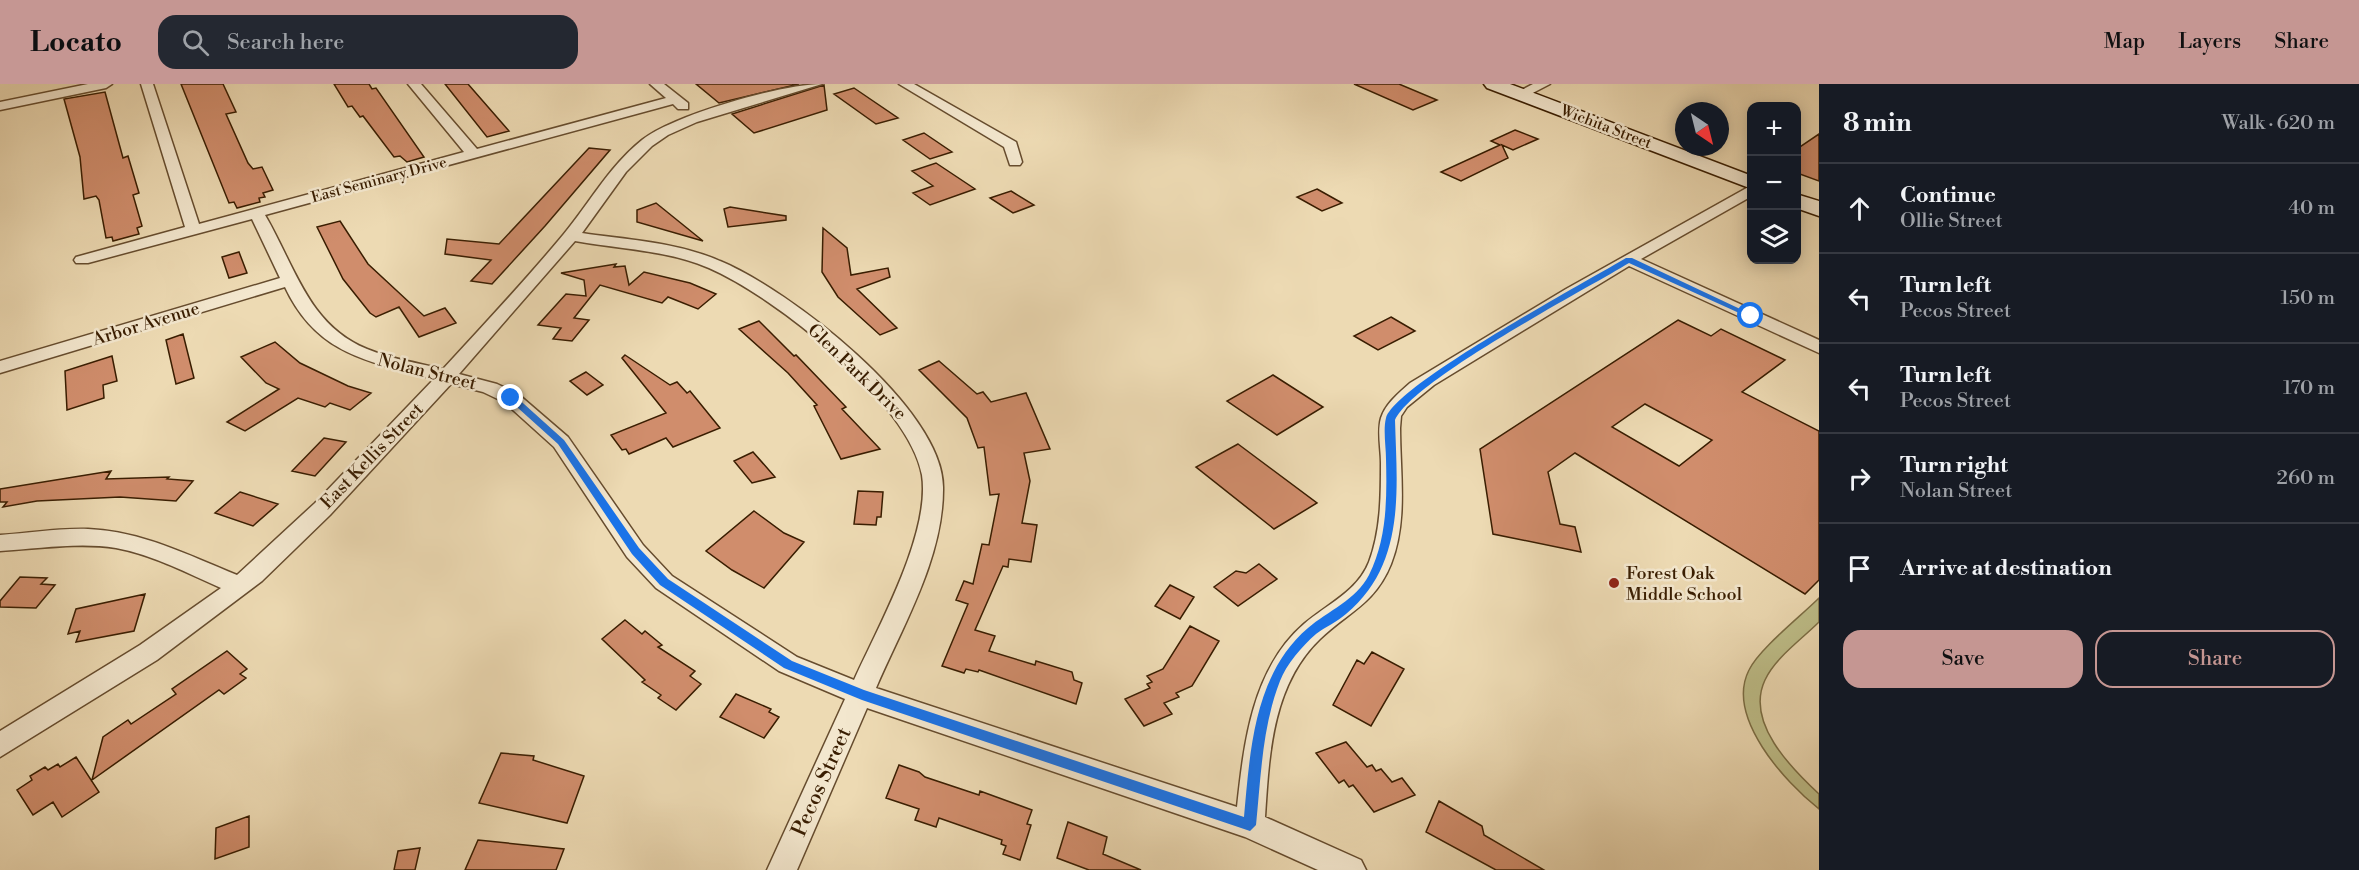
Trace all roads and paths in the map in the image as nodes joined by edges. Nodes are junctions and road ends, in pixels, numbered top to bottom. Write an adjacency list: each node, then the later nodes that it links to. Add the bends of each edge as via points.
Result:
1 (106, 84): 11 (street)
2 (147, 84): 20 (street)
3 (414, 84): 13 (street)
4 (656, 84): 10 (street)
5 (816, 84): 12 (street)
6 (905, 84): 14 (street, via 1011,145)
7 (1493, 84): 9 (main road, Wichita Street)
8 (1544, 84): 9 (street)
9 (1520, 94): 15 (main road, Wichita Street)
10 (675, 100): 12 (street); 13 (street, East Seminary Drive)
11 (0, 106)
12 (697, 118): 21 (street, East Kellis Street, via 661,133 630,159)
13 (474, 155): 19 (street, East Seminary Drive)
14 (1015, 162)
15 (1747, 181)
16 (1747, 192): 22 (street)
17 (1801, 202): 18 (main road)
18 (1819, 209)
19 (256, 213): 20 (street, East Seminary Drive); 24 (street, Nolan Street)
20 (194, 231): 23 (street, East Seminary Drive)
21 (571, 236): 27 (street, East Kellis Street); 30 (street, Glen Park Drive, via 689,256 753,283 822,336 908,420 923,446 932,474 930,515 918,564)
22 (1629, 260): 25 (street); 32 (street, via 1420,386 1395,409 1390,420 1392,489 1387,543 1372,579 1342,611 1312,631 1275,679 1257,748)
23 (82, 261)
24 (291, 280): 26 (street, Arbor Avenue); 27 (street, Nolan Street, via 306,313 322,332 345,347 383,361)
25 (1819, 347)
26 (0, 367)
27 (448, 376): 29 (street, East Kellis Street, via 284,548); 30 (street, Nolan Street, via 511,398 561,442 635,551 664,582 788,664)
28 (0, 543): 29 (street, via 87,537 116,540 150,548)
29 (239, 586): 31 (street, East Kellis Street, via 151,651)
30 (862, 694): 32 (street, Nolan Street); 33 (street, Pecos Street)
31 (0, 745)
32 (1250, 825): 34 (street, Nolan Street)
33 (782, 870)
34 (1352, 870)

